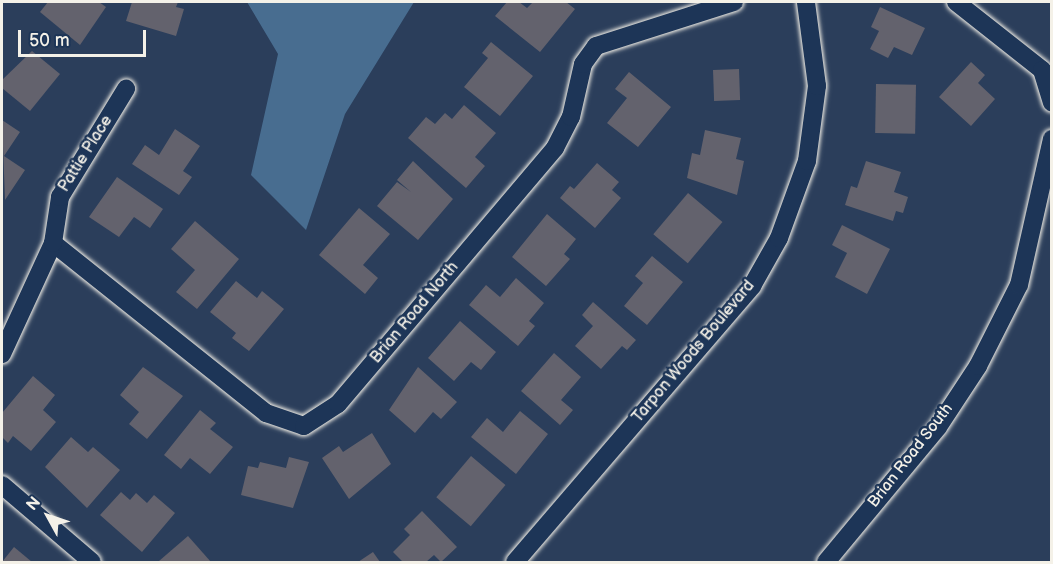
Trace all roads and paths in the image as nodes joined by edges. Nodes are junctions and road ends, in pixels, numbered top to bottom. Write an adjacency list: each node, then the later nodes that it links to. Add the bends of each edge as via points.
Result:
1 (734, 2): 7 (street, Brian Road North, via 596,46 583,64 571,117 555,148 338,404 304,426 266,413)
2 (807, 2): 11 (street, Tarpon Woods Boulevard, via 817,86 807,161 779,238 752,286)
3 (956, 2): 5 (street, via 1042,70)
4 (126, 89): 7 (street, Pattie Place, via 60,197)
5 (1052, 102)
6 (1052, 140): 12 (street, Brian Road South, via 1019,285 978,366 938,427)
7 (53, 243): 8 (street, Pattie Place)
8 (2, 354)
9 (2, 485): 10 (street)
10 (92, 562)
11 (515, 562)
12 (826, 562)

